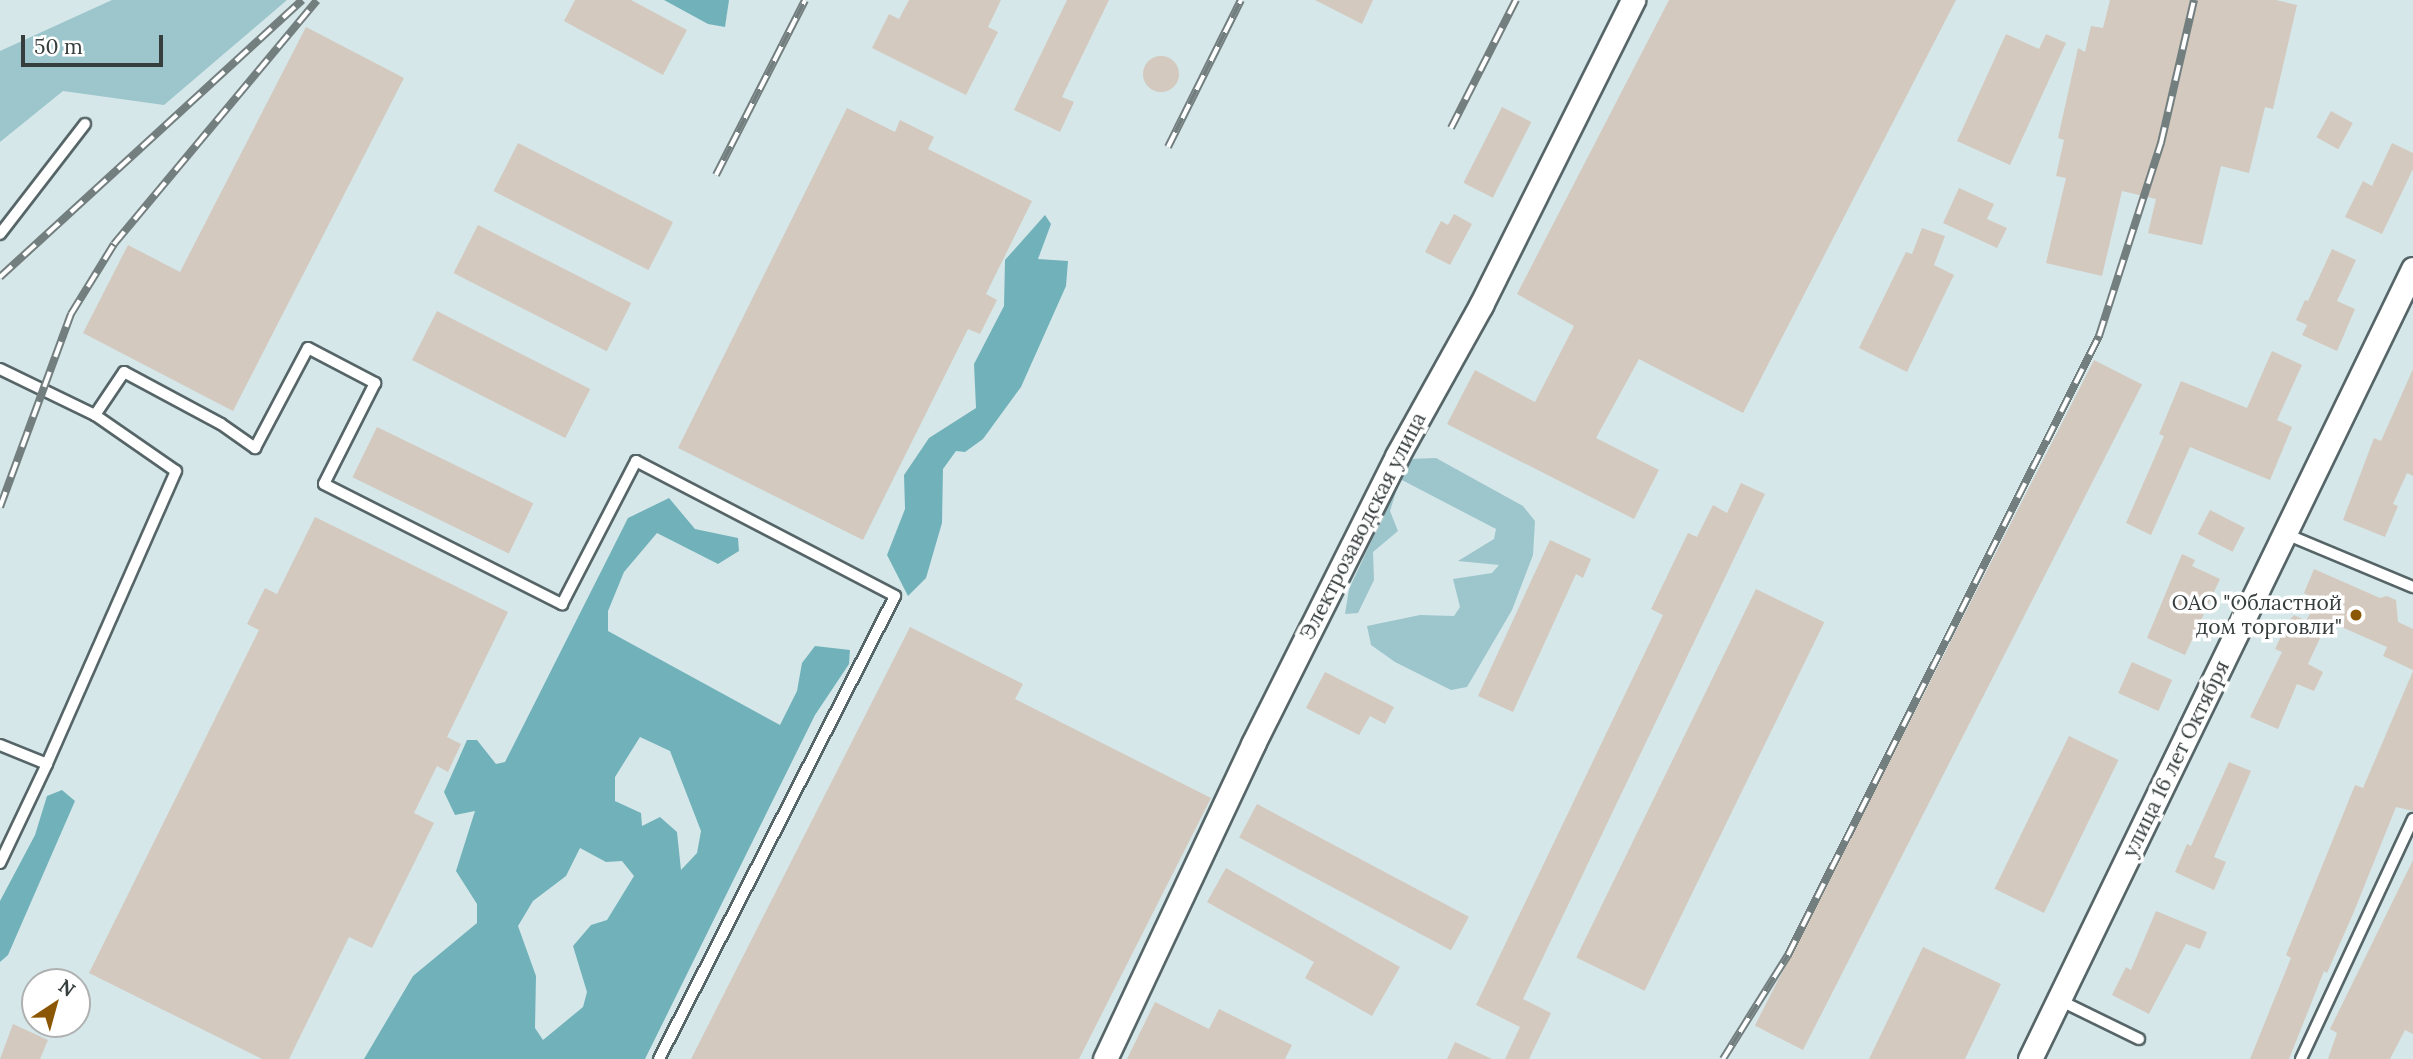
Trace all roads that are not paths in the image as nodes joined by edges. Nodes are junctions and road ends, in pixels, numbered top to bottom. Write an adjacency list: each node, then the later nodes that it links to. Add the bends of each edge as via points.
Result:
1 (1633, 0): 16 (street, Электрозаводская улица, via 1481,305 1397,456 1270,708)
2 (85, 124): 3 (lane)
3 (0, 234)
4 (2413, 269): 7 (street, улица 16 лет Октября)
5 (0, 369): 6 (lane)
6 (95, 415): 10 (lane, via 176,471); 15 (lane, via 124,373 221,424 255,448 309,348 375,383 324,484 562,604 636,461 895,596)
7 (2286, 534): 8 (lane); 13 (street, улица 16 лет Октября)
8 (2413, 587)
9 (0, 745): 10 (lane)
10 (47, 764): 12 (lane)
11 (2413, 818): 18 (lane)
12 (0, 863)
13 (2059, 1000): 14 (lane); 17 (street, улица 16 лет Октября)
14 (2139, 1039)
15 (659, 1059)
16 (1105, 1059)
17 (2030, 1059)
18 (2301, 1059)

